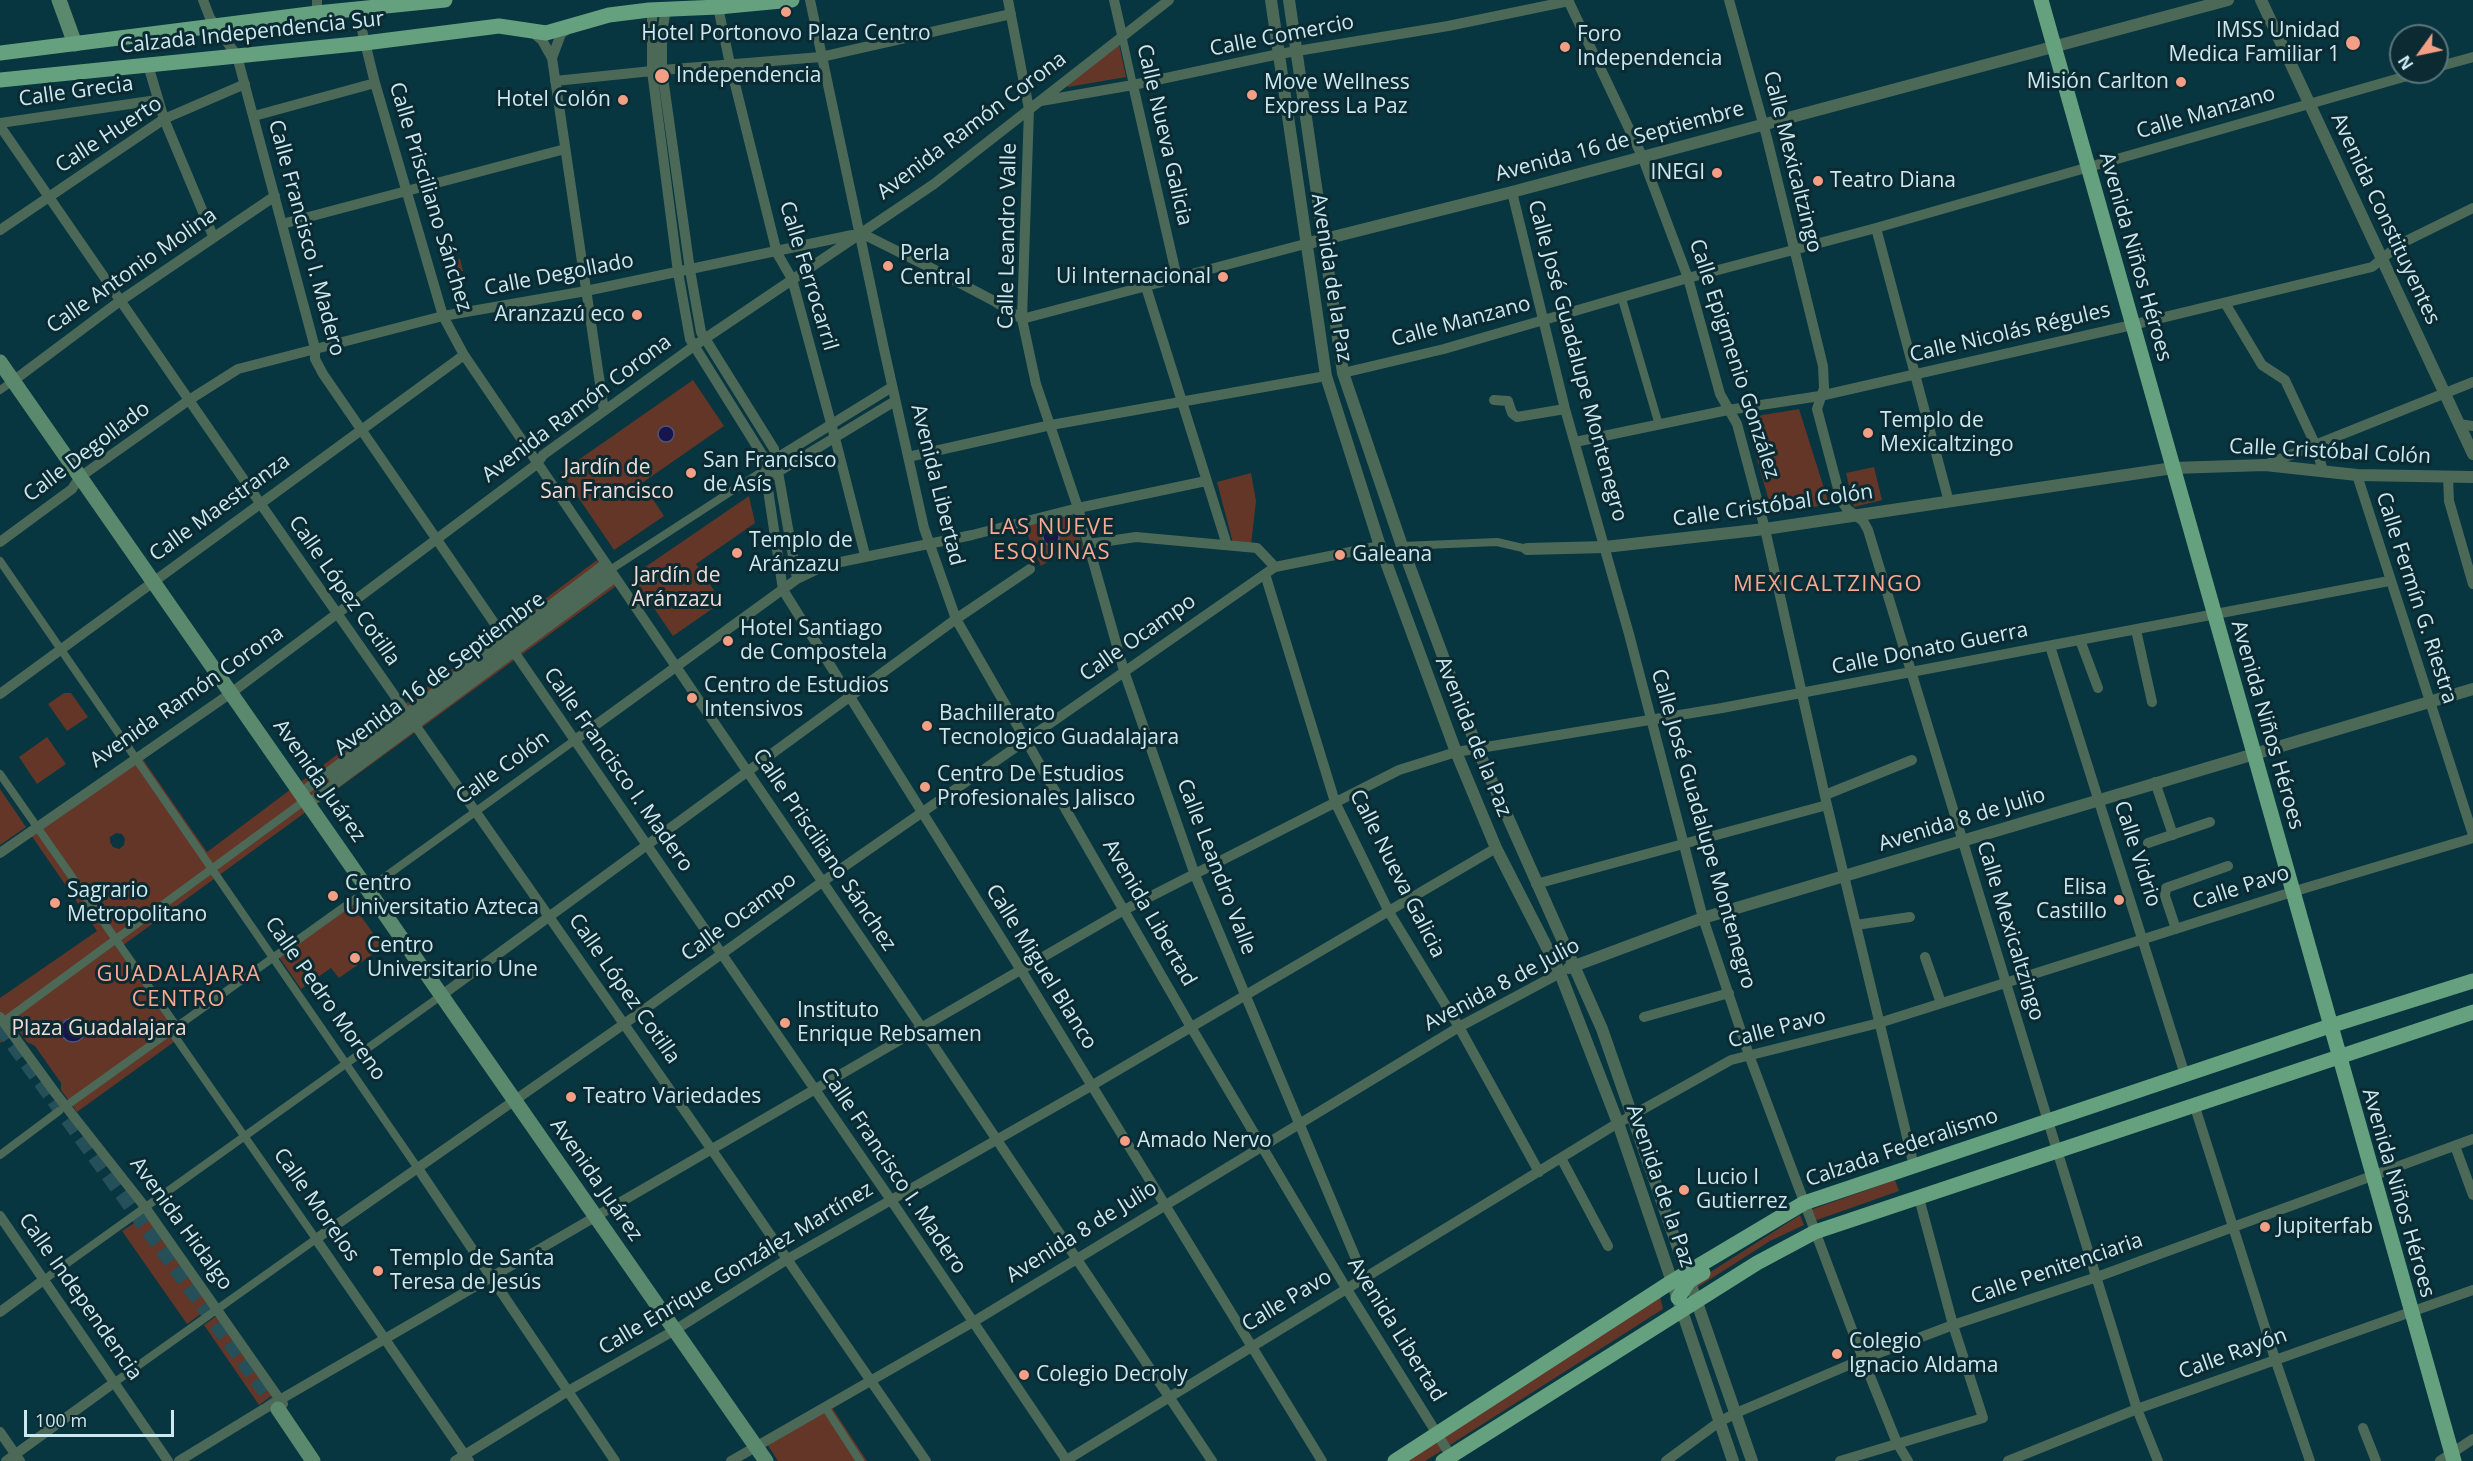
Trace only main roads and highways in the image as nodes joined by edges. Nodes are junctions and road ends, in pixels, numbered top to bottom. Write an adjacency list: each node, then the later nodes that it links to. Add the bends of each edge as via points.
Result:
1 (60, 0): 7 (main road)
2 (437, 0): 6 (main road, Calzada Independencia Sur, via 357,9)
3 (792, 0): 5 (main road, Calzada Independencia Sur, via 718,7)
4 (2041, 0): 13 (main road, Avenida Niños Héroes)
5 (659, 4): 9 (main road, Calzada Independencia Sur, via 546,33 498,26)
6 (317, 7): 7 (main road, Calzada Independencia Sur, via 215,26)
7 (75, 44): 8 (main road, Calzada Independencia Sur)
8 (0, 53)
9 (0, 80)
10 (0, 362): 21 (main road, Avenida Juárez)
11 (2473, 981): 13 (main road, Calzada Federalismo)
12 (2473, 1012): 14 (main road)
13 (2330, 1026): 14 (main road, Avenida Niños Héroes); 15 (main road, Calzada Federalismo, via 1800,1205)
14 (2338, 1057): 16 (main road, via 1815,1232 1696,1301); 18 (main road, Avenida Niños Héroes)
15 (1682, 1278): 16 (main road); 22 (main road, Calzada Federalismo)
16 (1680, 1303): 19 (main road)
17 (279, 1404): 20 (main road, Avenida Hidalgo)
18 (2449, 1458)
19 (1449, 1459)
20 (313, 1461)
21 (766, 1461)
22 (1395, 1461)

